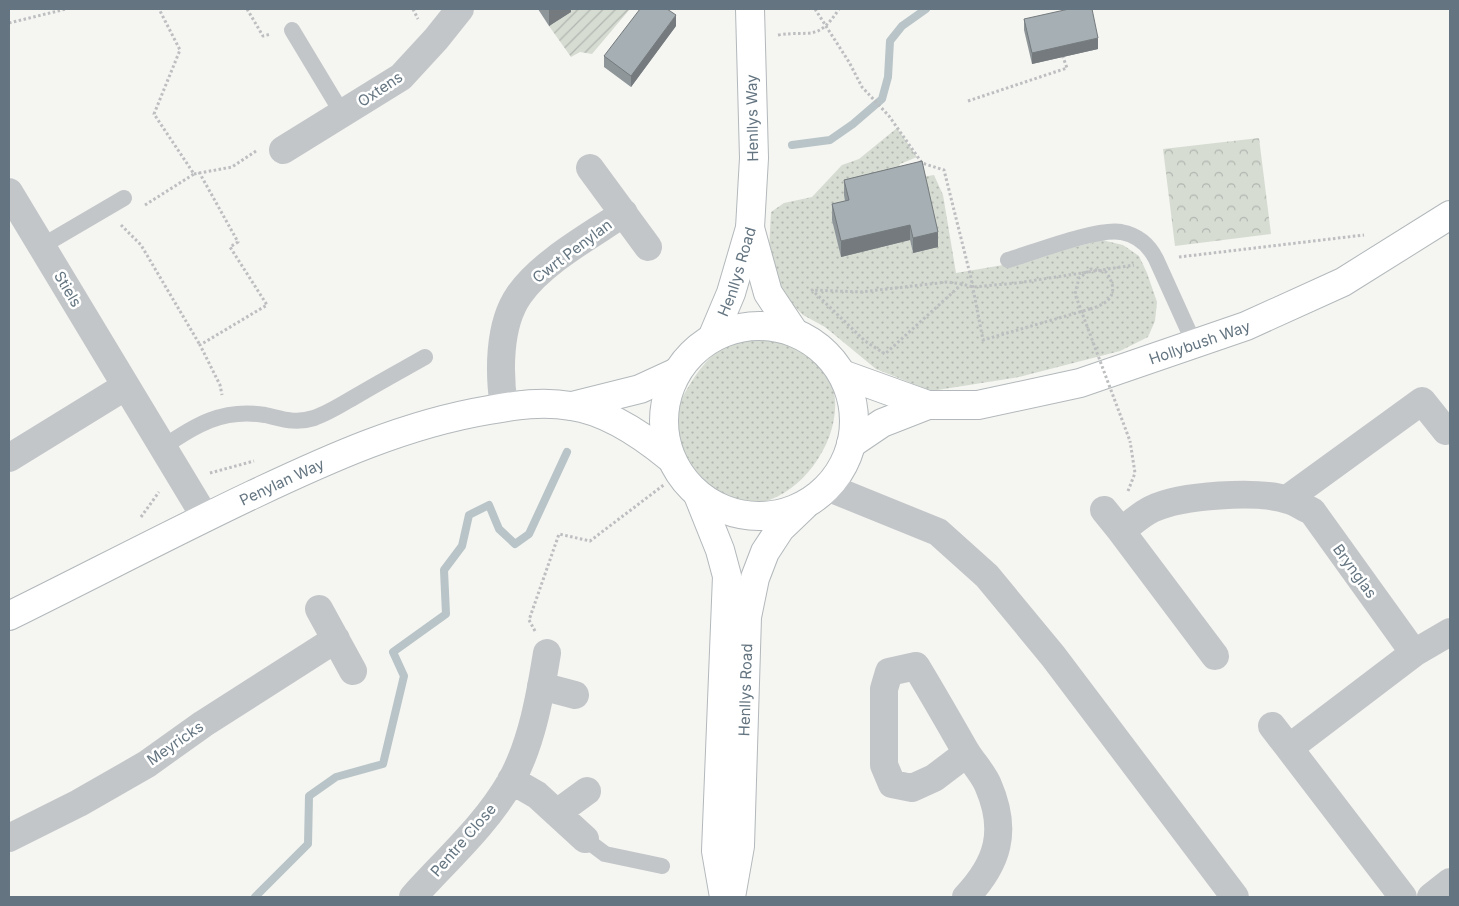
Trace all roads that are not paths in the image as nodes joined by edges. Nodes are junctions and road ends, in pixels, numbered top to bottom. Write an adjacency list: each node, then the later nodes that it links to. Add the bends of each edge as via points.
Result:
1 (460, 9): 4 (street, Oxtens, via 401,77)
2 (750, 9): 11 (street, Henllys Way, via 754,158)
3 (292, 30): 4 (lane)
4 (342, 113): 5 (street, Oxtens)
5 (272, 149)
6 (590, 168): 9 (street, Cwrt Penylan)
7 (9, 192): 12 (street, Stiels)
8 (114, 204): 12 (lane)
9 (624, 213): 13 (street, Cwrt Penylan); 24 (street, Cwrt Penylan, via 539,273 518,296 507,324 501,360)
10 (1450, 215): 17 (street, Hollybush Way, via 1343,282 1246,326)
11 (750, 228): 15 (street, Henllys Road, via 768,293); 16 (street, Henllys Road)
12 (42, 246): 21 (street, Stiels)
13 (648, 247)
14 (1008, 260): 17 (lane, via 1096,234 1120,232 1138,237 1152,251)
15 (794, 332): 16 (street, via 752,326); 20 (street, via 822,349)
16 (712, 338): 19 (street, via 698,347)
17 (1192, 344): 22 (street, Hollybush Way, via 1080,383 978,405)
18 (425, 357): 27 (lane, via 313,418 287,422 264,415 209,419 188,429)
19 (677, 372): 23 (street, Penylan Way, via 640,389); 29 (street, via 664,405 665,440)
20 (842, 374): 22 (street, Hollybush Way); 26 (street, Henllys Road, via 851,396 854,420)
21 (126, 386): 27 (street, Stiels); 28 (street)
22 (928, 405): 26 (street, Hollybush Way, via 882,423)
23 (572, 406): 24 (street, Penylan Way, via 535,403); 29 (street, Penylan Way, via 613,420 649,441)
24 (504, 407): 33 (street, Penylan Way, via 413,427 321,462)
25 (1446, 432): 32 (street, via 1422,401)
26 (851, 444): 30 (street, Henllys Road, via 838,474)
27 (162, 448): 33 (street, Stiels)
28 (9, 458)
29 (675, 466): 31 (street, Penylan Way)
30 (818, 494): 31 (street, via 780,513 764,516 718,507); 56 (street, Henllys Road, via 780,529 755,578 747,617 740,846); 58 (street, via 938,532 987,576 1054,656)
31 (698, 495): 55 (street, Henllys Road, via 727,576 716,851)
32 (1288, 499): 39 (street, Brynglas, via 1312,511); 40 (street, Brynglas, via 1202,496 1113,520)
33 (204, 517): 35 (street, Penylan Way)
34 (319, 609): 37 (street)
35 (9, 616)
36 (1450, 632): 39 (street)
37 (336, 639): 41 (street); 50 (street, Meyricks, via 146,764)
38 (547, 653): 42 (street, Pentre Close)
39 (1414, 653): 45 (street)
40 (1214, 656)
41 (353, 671)
42 (541, 686): 43 (street); 47 (street, Pentre Close, via 528,740)
43 (575, 695)
44 (1272, 726): 45 (street)
45 (1288, 748): 59 (street)
46 (967, 753): 57 (street, via 988,784 997,811 998,834 994,860)
47 (511, 780): 49 (street, via 537,795); 54 (street, Pentre Close, via 489,814)
48 (586, 791): 49 (street)
49 (557, 814): 51 (street)
50 (9, 838)
51 (586, 839): 52 (lane, via 605,854)
52 (662, 866)
53 (1450, 882): 60 (street)
54 (413, 897)
55 (724, 897)
56 (731, 897)
57 (966, 897)
58 (1236, 897)
59 (1403, 897)
60 (1431, 897)

